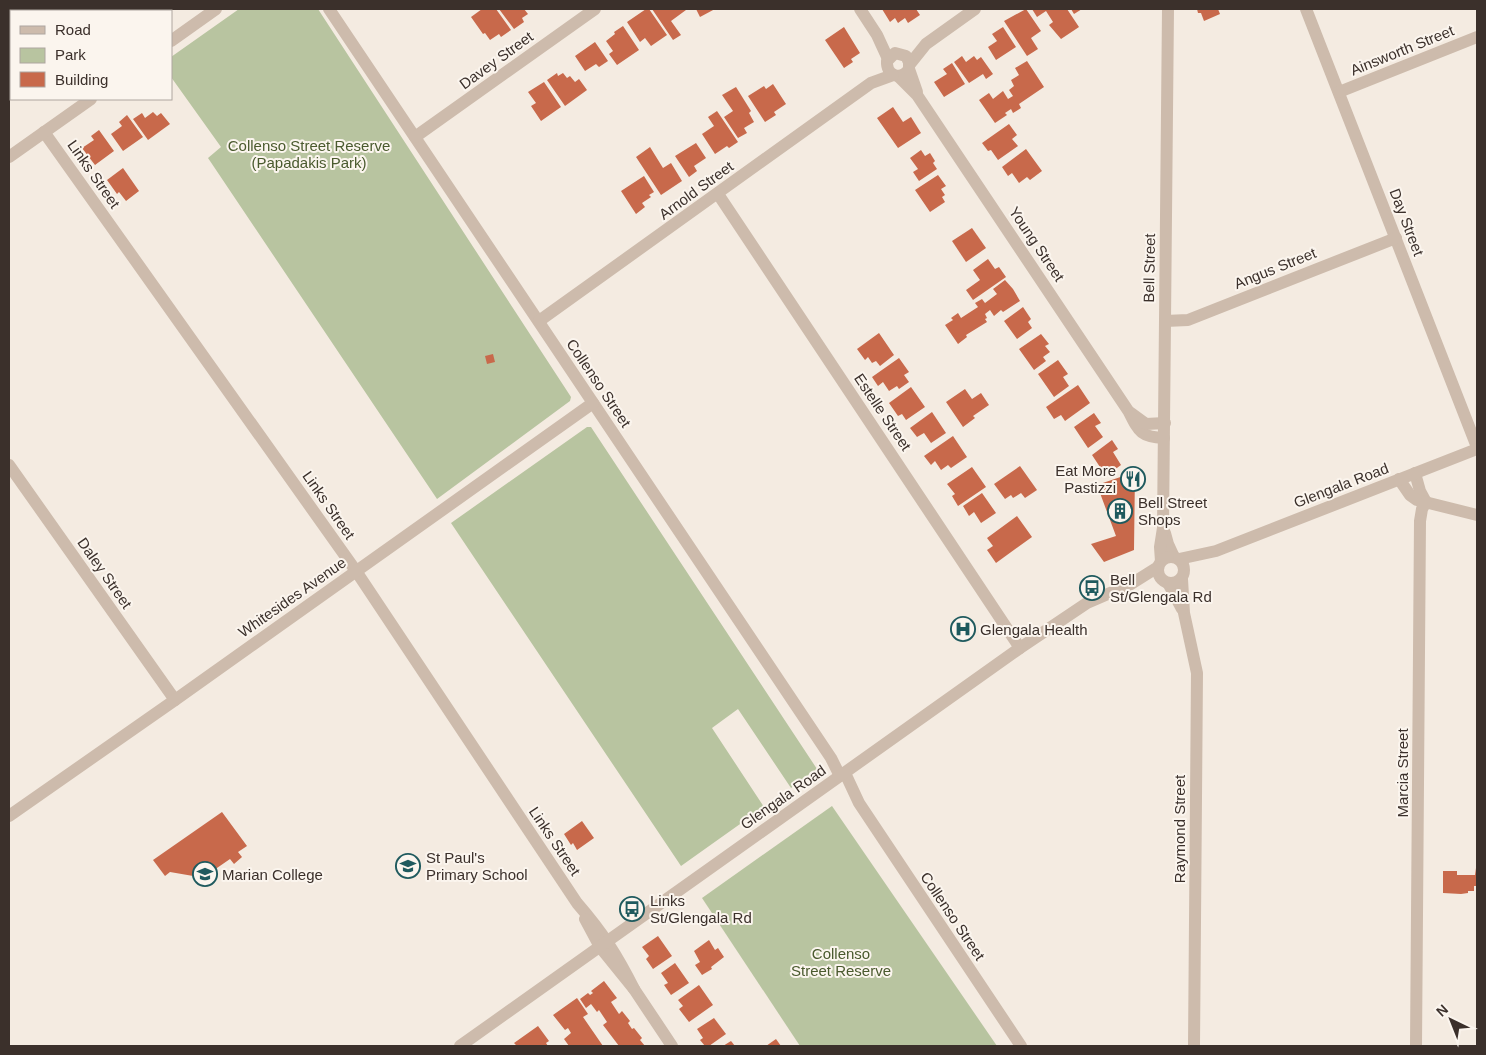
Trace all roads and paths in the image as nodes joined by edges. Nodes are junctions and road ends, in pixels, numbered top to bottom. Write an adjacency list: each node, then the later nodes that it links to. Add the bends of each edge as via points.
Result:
1 (216, 9): 9 (street)
2 (329, 9): 14 (street, Collenso Street)
3 (594, 9): 14 (street, Davey Street)
4 (860, 9): 10 (street, Young Street)
5 (975, 9): 10 (street, Arnold Street)
6 (1168, 9): 19 (street, Bell Street)
7 (1306, 9): 11 (street, Day Street)
8 (1477, 37): 11 (street, Ainsworth Street)
9 (172, 40)
10 (898, 64): 16 (street, Arnold Street); 21 (street, Young Street)
11 (1339, 92): 17 (street, Day Street)
12 (90, 100): 13 (street)
13 (44, 132): 15 (street); 33 (street, Links Street)
14 (415, 137): 18 (street, Collenso Street)
15 (9, 157)
16 (718, 194): 18 (street, Arnold Street); 37 (street, Estelle Street)
17 (1396, 238): 19 (street, Angus Street, via 1188,320); 24 (street, Day Street)
18 (539, 321): 20 (street, Collenso Street)
19 (1165, 321): 22 (street, Bell Street)
20 (593, 403): 33 (street, Whitesides Avenue); 39 (street, Collenso Street)
21 (1129, 412): 22 (street, Young Street, via 1146,424); 23 (street, Young Street, via 1142,434)
22 (1164, 423): 23 (street, Bell Street)
23 (1164, 438): 30 (street, Bell Street)
24 (1477, 448): 26 (street, Glengala Road)
25 (9, 465): 38 (street, Daley Street)
26 (1415, 473): 27 (street, Glengala Road); 28 (street)
27 (1399, 479): 28 (street, via 1410,495); 31 (street, Glengala Road)
28 (1426, 502): 29 (street); 46 (street, Marcia Street, via 1420,522)
29 (1477, 515)
30 (1164, 528): 32 (street, Bell Street, via 1168,544); 34 (street, Bell Street, via 1160,547)
31 (1216, 551): 32 (street, Glengala Road); 35 (street, Glengala Road)
32 (1177, 558): 34 (street, via 1170,557); 35 (street, via 1184,565)
33 (356, 571): 38 (street, Whitesides Avenue); 41 (street, Links Street)
34 (1162, 573): 35 (street, via 1175,583); 36 (street, Raymond Street); 37 (street, Glengala Road, via 1086,603)
35 (1183, 576): 36 (street, Raymond Street)
36 (1184, 613): 45 (street, Raymond Street, via 1197,673)
37 (1020, 648): 39 (street, Glengala Road)
38 (175, 700): 40 (street, Whitesides Avenue)
39 (840, 776): 41 (street, Glengala Road); 44 (street, Collenso Street)
40 (9, 816)
41 (604, 944): 42 (street, Glengala Road); 43 (street, Links Street)
42 (460, 1046)
43 (672, 1046)
44 (1021, 1046)
45 (1194, 1046)
46 (1416, 1046)

